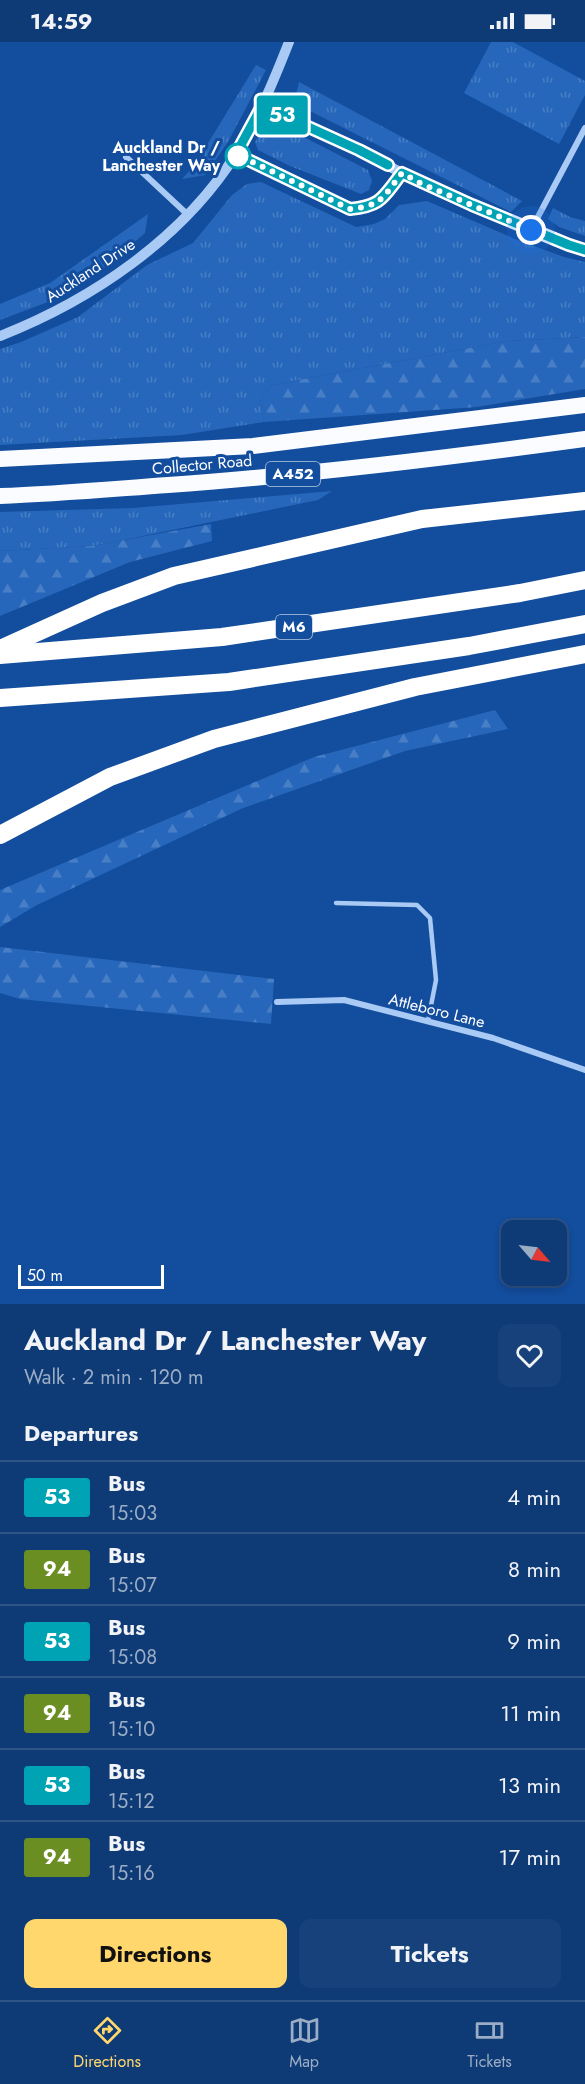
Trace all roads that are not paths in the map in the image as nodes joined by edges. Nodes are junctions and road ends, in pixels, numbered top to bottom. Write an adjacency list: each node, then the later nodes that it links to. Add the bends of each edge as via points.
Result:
1 (290, 42): 2 (street, Auckland Drive)
2 (262, 106): 4 (street, Auckland Drive); 6 (street)
3 (585, 128): 8 (street)
4 (236, 154): 6 (street, via 350,209 369,207 382,199); 7 (street, Auckland Drive)
5 (126, 157): 7 (street)
6 (402, 173): 8 (street)
7 (187, 214): 10 (street, Auckland Drive, via 139,258 92,291)
8 (531, 230): 9 (street)
9 (585, 250)
10 (0, 336)
11 (585, 405): 13 (highway, Collector Road / A452, via 253,446)
12 (585, 439): 14 (highway, Collector Road / A452, via 240,480)
13 (0, 459)
14 (0, 496)
15 (585, 501): 18 (highway, via 422,519 174,576)
16 (585, 580): 20 (highway, M6, via 222,637)
17 (585, 624): 21 (highway, via 469,646 229,682)
18 (0, 649)
19 (585, 654): 22 (highway, via 415,687 214,739 110,777)
20 (0, 655)
21 (0, 698)
22 (0, 835)
23 (336, 903): 25 (lane, via 417,905 430,918 436,980)
24 (278, 1002): 25 (street, Attleboro Lane, via 344,1000)
25 (428, 1021): 26 (street, Attleboro Lane, via 493,1038)
26 (585, 1070)

